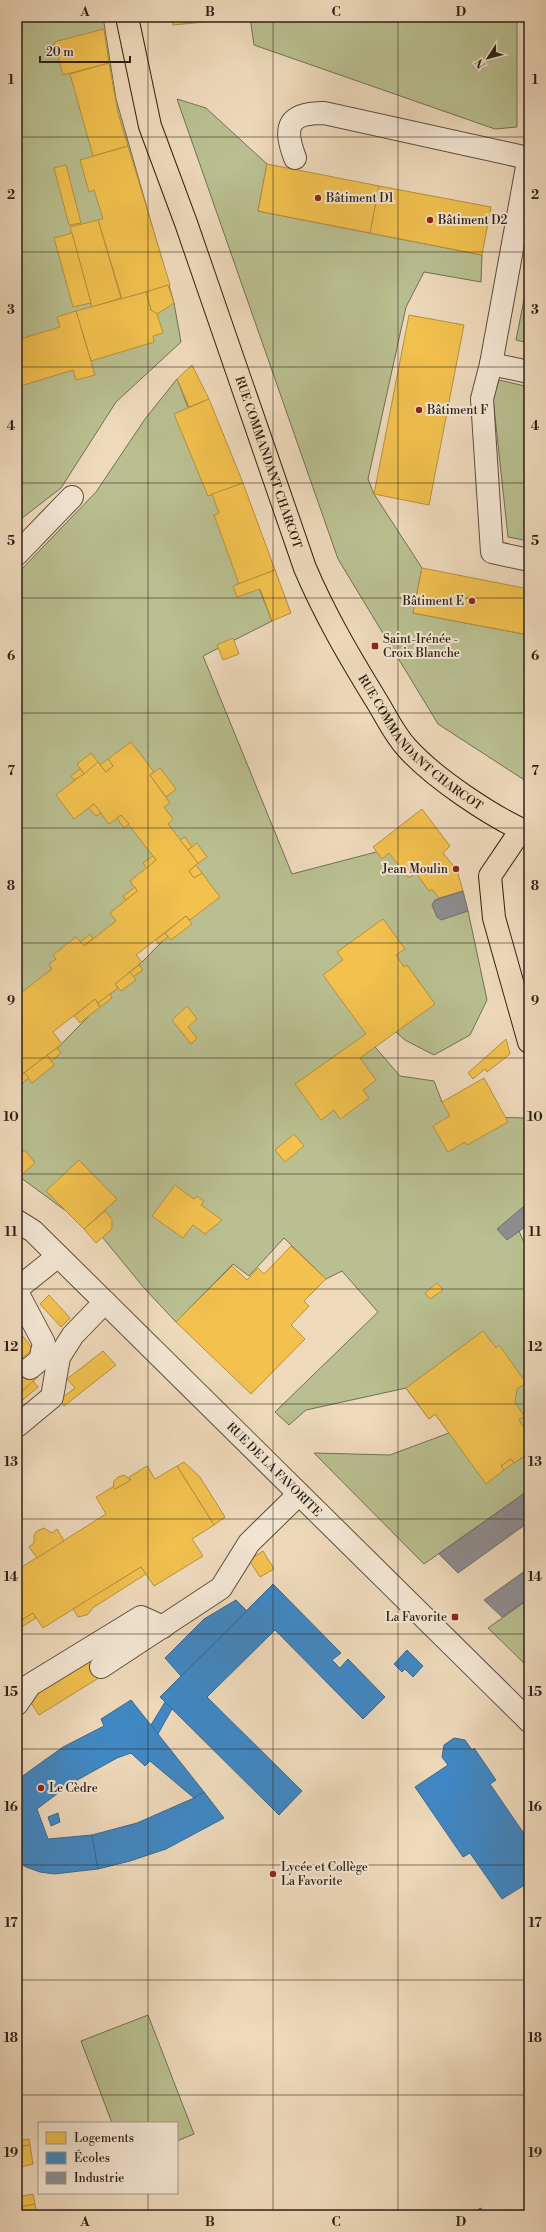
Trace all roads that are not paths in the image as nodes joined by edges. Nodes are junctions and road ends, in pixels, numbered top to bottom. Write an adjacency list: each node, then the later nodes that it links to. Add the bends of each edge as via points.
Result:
1 (127, 17): 9 (main road, RUE COMMANDANT CHARCOT, via 150,126 186,222 305,568 323,610 350,659 408,749 432,772 459,792)
2 (529, 157): 3 (street, via 324,112 305,113 292,121 288,131 289,143); 4 (street)
3 (295, 158)
4 (492, 364): 5 (street); 8 (street, via 482,399 492,552)
5 (529, 372)
6 (72, 497): 7 (street)
7 (17, 554)
8 (529, 560)
9 (526, 829): 10 (main road, via 490,876 494,918)
10 (529, 1042)
11 (17, 1221): 12 (street, RUE DE LA FAVORITE, via 33,1232)
12 (58, 1256): 13 (street); 14 (street, RUE DE LA FAVORITE)
13 (17, 1290): 15 (street, via 44,1343 40,1360)
14 (105, 1302): 16 (street, via 73,1335 58,1357 52,1397); 17 (street, RUE DE LA FAVORITE)
15 (30, 1368)
16 (17, 1426)
17 (299, 1494): 18 (street, via 249,1543 221,1588); 21 (street, RUE DE LA FAVORITE)
18 (163, 1627): 19 (street); 20 (street, via 141,1617 30,1685)
19 (101, 1667)
20 (17, 1704)
21 (529, 1722)

